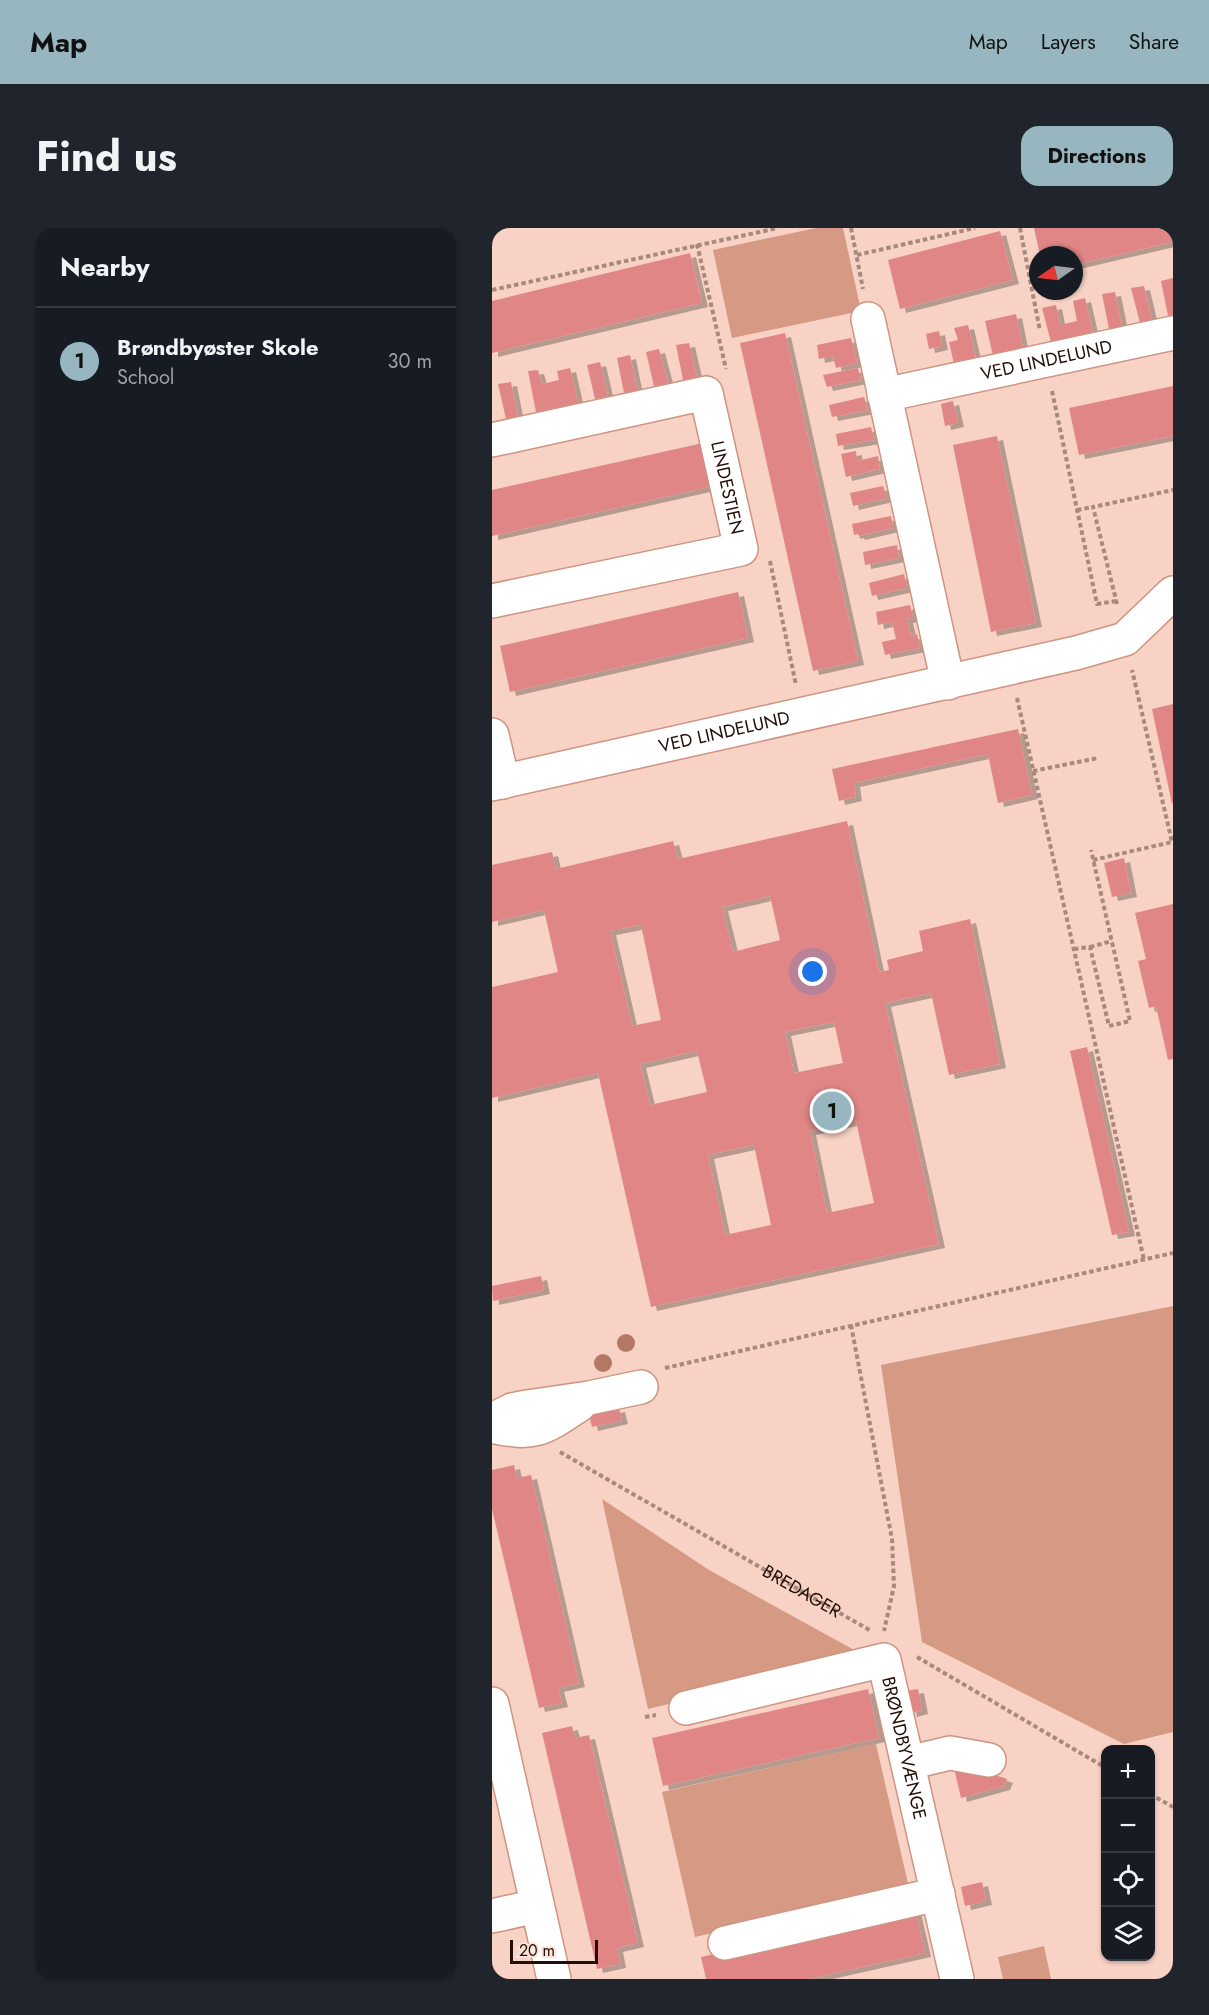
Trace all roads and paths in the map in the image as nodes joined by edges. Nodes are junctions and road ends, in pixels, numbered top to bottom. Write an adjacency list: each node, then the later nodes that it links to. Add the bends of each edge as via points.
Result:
1 (778, 228): 6 (path)
2 (851, 228): 5 (path)
3 (975, 228): 5 (path)
4 (1020, 228): 9 (path)
5 (857, 255): 7 (path)
6 (492, 290)
7 (868, 320): 10 (street)
8 (1173, 333): 9 (street, VED LINDELUND)
9 (1046, 360): 10 (street, VED LINDELUND); 14 (path)
10 (884, 395): 19 (street)
11 (492, 440): 16 (street, LINDESTIEN, via 706,393 741,549)
12 (1173, 490): 13 (path)
13 (1093, 507): 14 (path); 17 (path)
14 (1077, 510): 17 (path, via 1097,604)
15 (1173, 593): 18 (street, VED LINDELUND)
16 (492, 601)
17 (1116, 601): 18 (path)
18 (1125, 639): 19 (street, VED LINDELUND); 26 (path, via 1172,842)
19 (948, 682): 24 (street, VED LINDELUND)
20 (1020, 711): 23 (path)
21 (492, 735): 24 (street, VED LINDELUND)
22 (1098, 758): 23 (path)
23 (1033, 771): 29 (path)
24 (497, 783)
25 (1091, 850): 26 (path)
26 (1093, 860): 27 (path)
27 (1112, 941): 28 (path); 28 (path, via 1130,1021 1108,1026)
28 (1090, 947): 29 (path)
29 (1074, 949): 31 (path)
30 (1173, 1253): 31 (path)
31 (1144, 1260): 32 (path)
32 (851, 1325): 33 (path, via 651,1371); 38 (path, via 892,1539 894,1586)
33 (641, 1388): 34 (street)
34 (589, 1398): 35 (street, via 512,1410); 36 (street, via 550,1425 518,1432)
35 (492, 1420)
36 (492, 1426)
37 (554, 1449): 38 (path, BREDAGER)
38 (888, 1646): 40 (street, BRØNDBYVÆNGE); 42 (street, BRØNDBYVÆNGE); 43 (path, BREDAGER)
39 (492, 1704): 47 (street)
40 (686, 1708)
41 (989, 1760): 42 (street, via 950,1753)
42 (908, 1763): 46 (street, BRØNDBYVÆNGE)
43 (1101, 1765)
44 (1155, 1797): 45 (path)
45 (1173, 1808)
46 (938, 1894): 49 (street); 51 (street, BRØNDBYVÆNGE)
47 (537, 1906): 48 (street); 50 (street)
48 (492, 1916)
49 (725, 1943)
50 (554, 1979)
51 (957, 1979)

